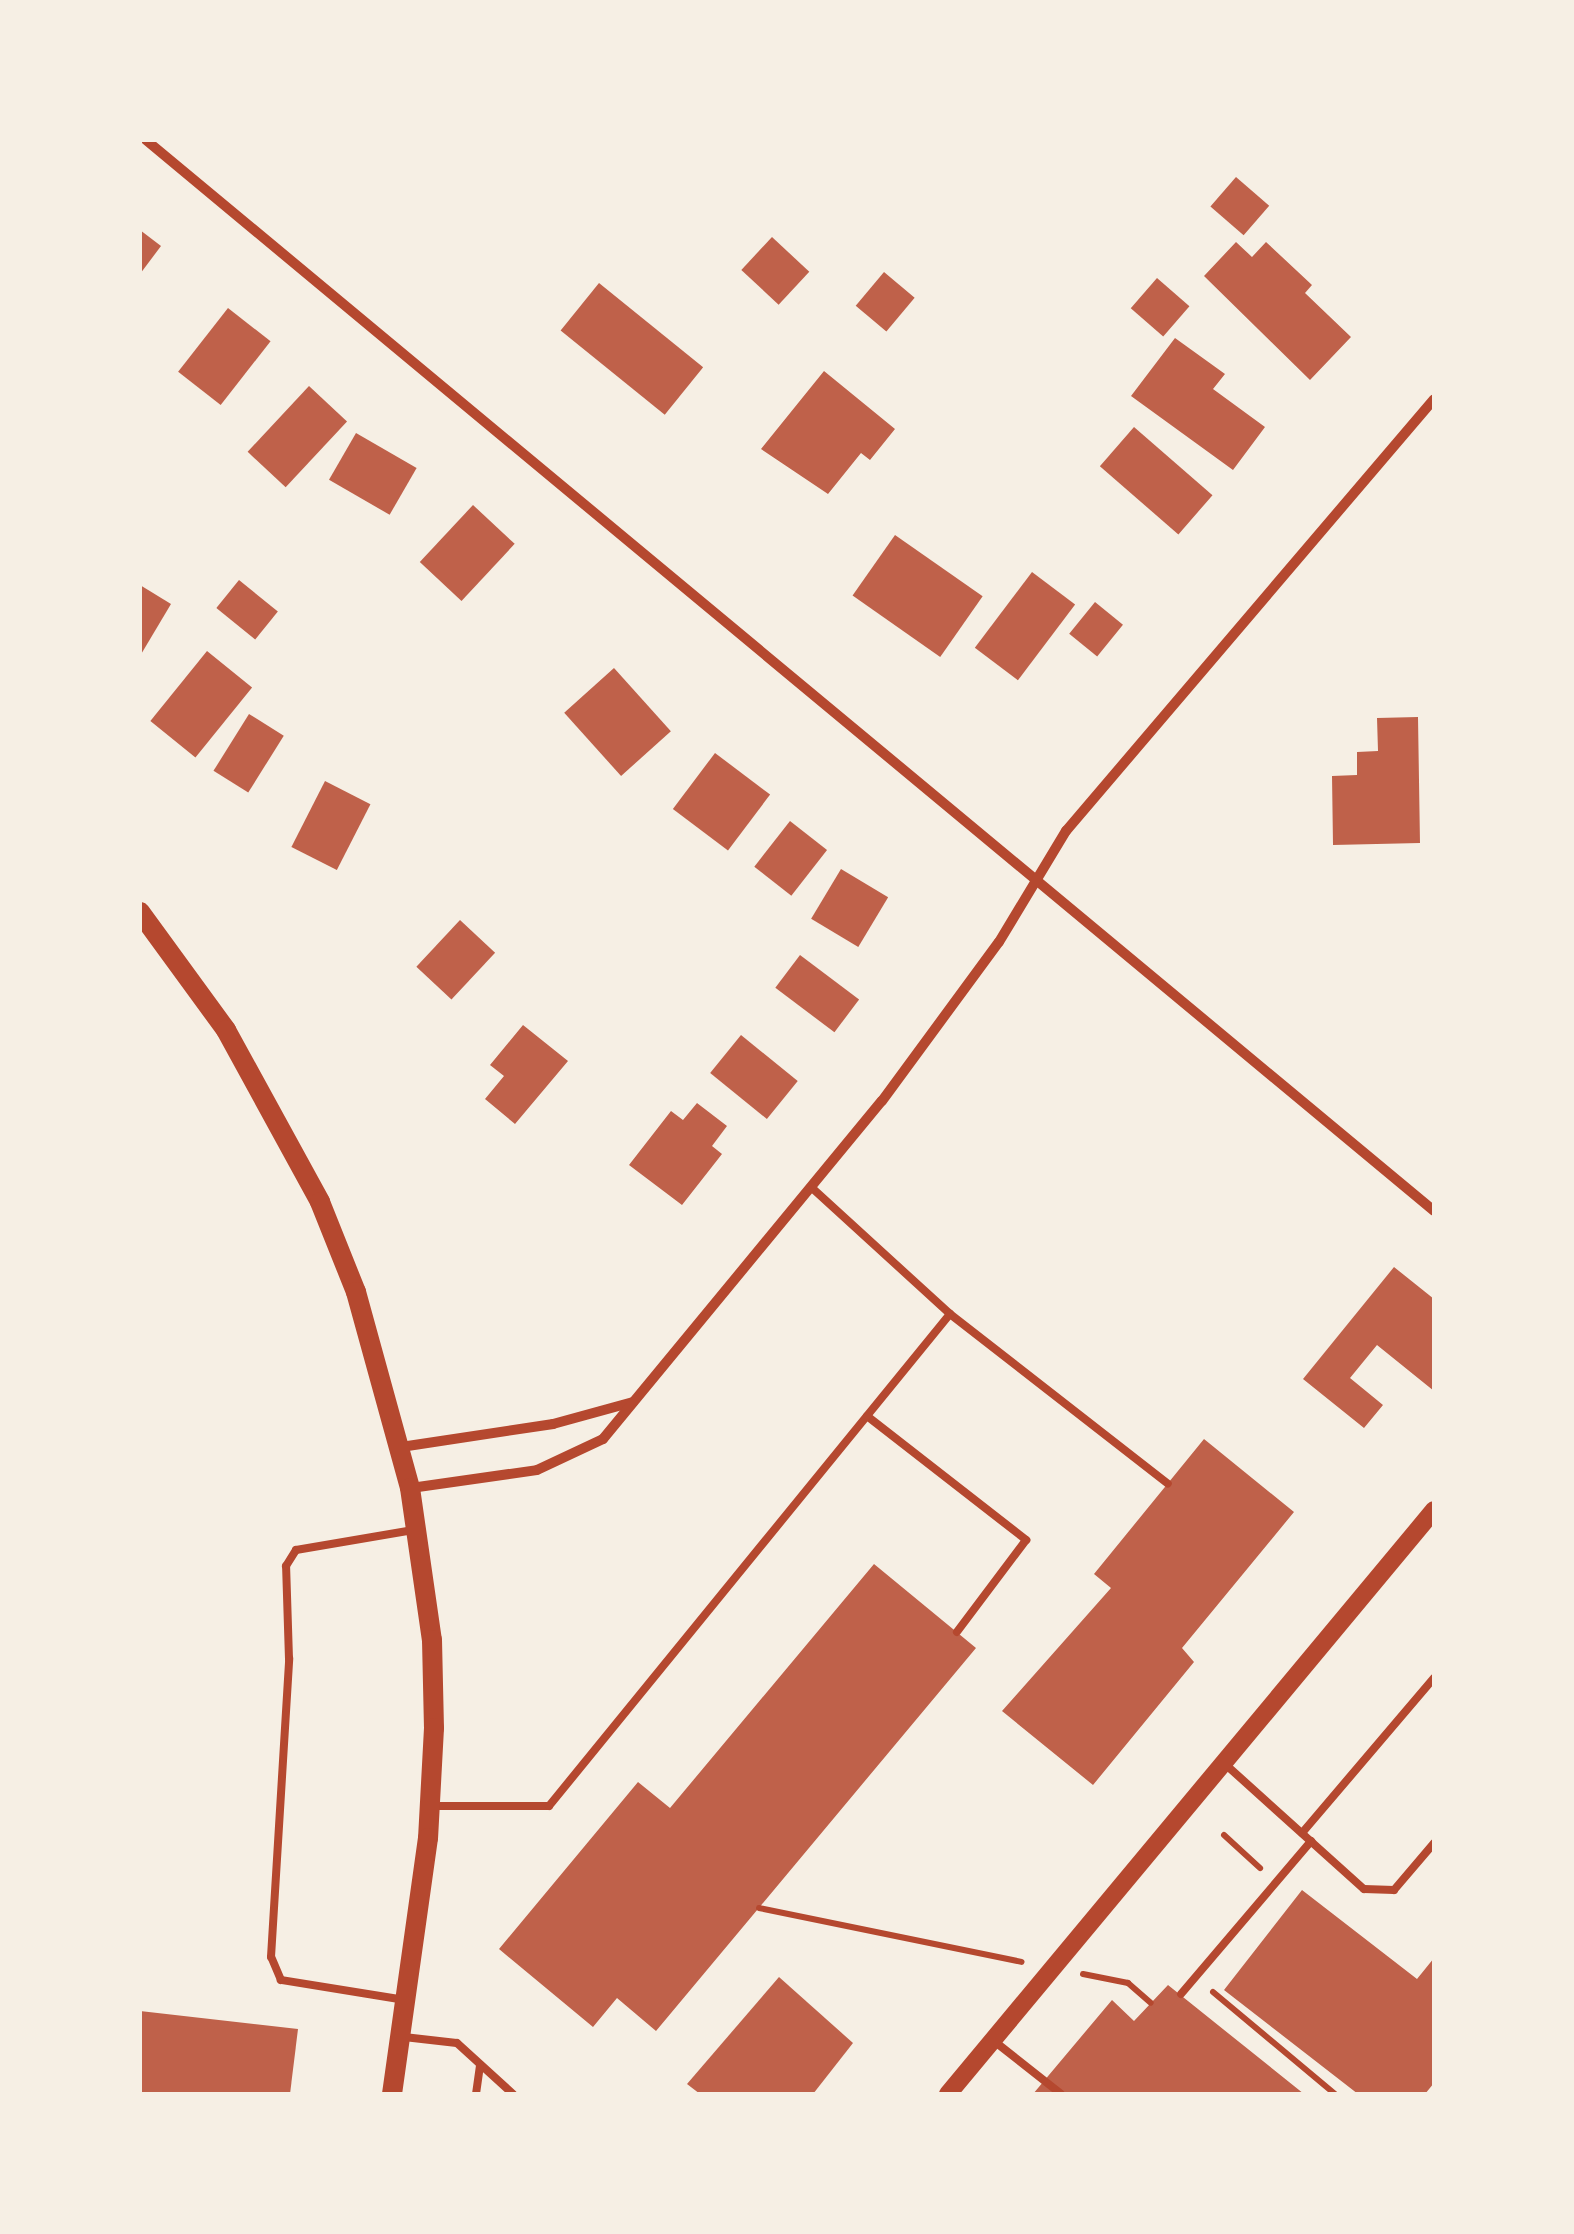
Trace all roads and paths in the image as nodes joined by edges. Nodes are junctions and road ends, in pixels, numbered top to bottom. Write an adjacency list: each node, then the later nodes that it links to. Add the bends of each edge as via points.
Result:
1 (146, 140): 3 (street)
2 (1434, 399): 3 (street, via 1200,667 1066,831)
3 (1036, 883): 5 (street); 6 (street)
4 (140, 912): 10 (main road, via 226,1030 286,1130 356,1292)
5 (812, 1188): 7 (lane); 8 (street)
6 (1434, 1210)
7 (950, 1314): 9 (lane); 11 (lane)
8 (639, 1400): 10 (street, via 552,1424); 12 (street, via 575,1458 537,1470)
9 (867, 1416): 15 (lane, via 1026,1540); 18 (lane, via 549,1806)
10 (401, 1447): 12 (main road)
11 (1168, 1484)
12 (410, 1488): 14 (main road)
13 (1434, 1510): 17 (street)
14 (418, 1529): 18 (main road, via 432,1640); 29 (lane, via 296,1550 286,1566 289,1659 271,1957 281,1980)
15 (957, 1632)
16 (1434, 1678): 19 (lane)
17 (1225, 1764): 19 (lane); 32 (street)
18 (430, 1806): 29 (main road)
19 (1302, 1833): 21 (lane)
20 (1224, 1835): 23 (path)
21 (1311, 1841): 22 (lane, via 1364,1889 1394,1890); 23 (lane)
22 (1434, 1842)
23 (1276, 1882): 28 (lane)
24 (759, 1908): 25 (path)
25 (1031, 1964)
26 (1070, 1972): 30 (path, via 1128,1984)
27 (1222, 1976): 39 (path, via 1211,1990)
28 (1180, 1994)
29 (405, 2000): 31 (main road)
30 (1151, 2003)
31 (400, 2036): 33 (lane, via 456,2043); 34 (main road)
32 (993, 2039): 37 (street); 38 (lane)
33 (480, 2065): 35 (lane); 36 (lane)
34 (392, 2094)
35 (476, 2094)
36 (512, 2094)
37 (948, 2094)
38 (1061, 2094)
39 (1335, 2094)

